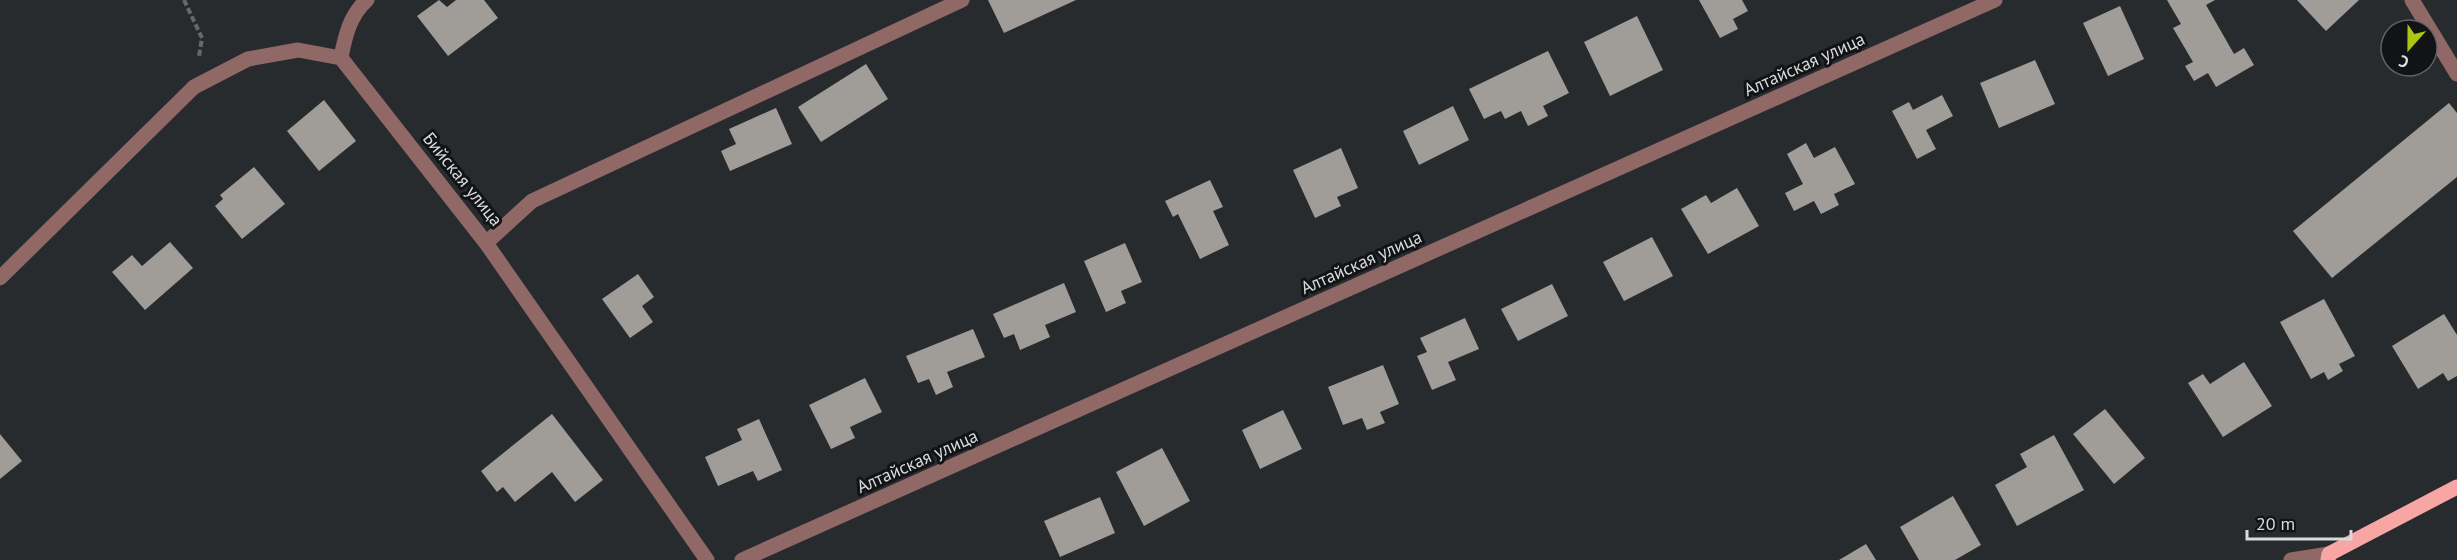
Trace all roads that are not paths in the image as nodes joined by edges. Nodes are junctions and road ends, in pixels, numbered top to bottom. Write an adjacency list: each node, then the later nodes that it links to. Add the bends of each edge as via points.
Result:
1 (368, 0): 5 (street, via 357,9 345,35)
2 (962, 0): 7 (street, Бийская улица, via 532,201)
3 (1995, 0): 12 (street, Алтайская улица)
4 (2412, 0): 6 (street)
5 (341, 58): 7 (street, Бийская улица); 8 (street, via 298,50 248,59 194,87)
6 (2457, 74)
7 (486, 243): 11 (street)
8 (0, 278)
9 (2457, 488): 10 (main road)
10 (2328, 557): 13 (street)
11 (706, 560)
12 (742, 560)
13 (2291, 560)

